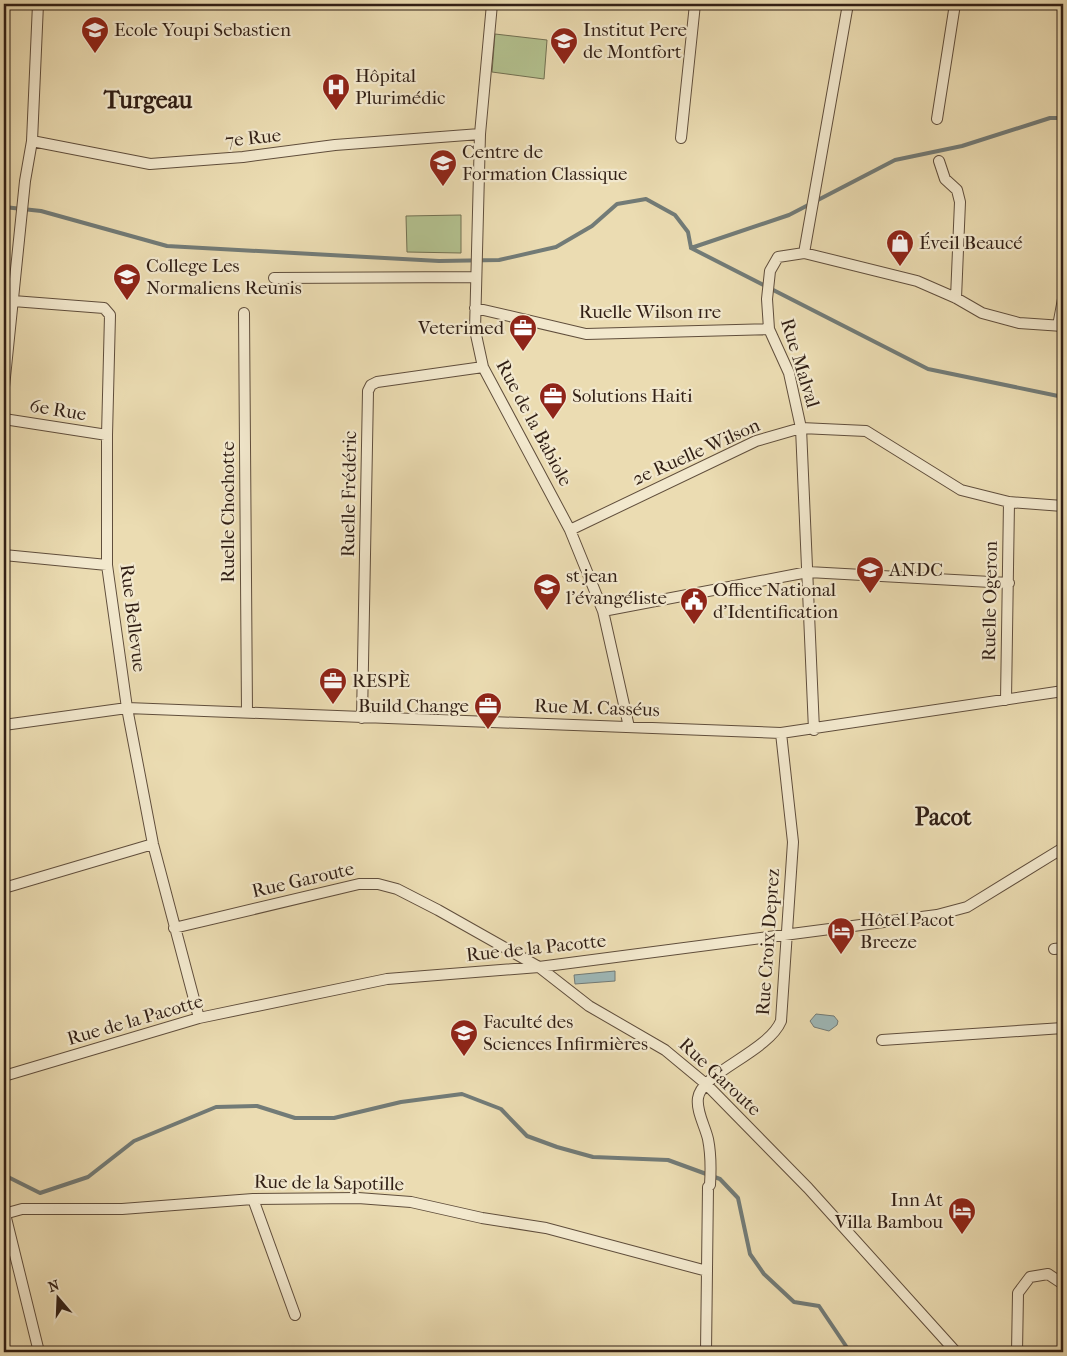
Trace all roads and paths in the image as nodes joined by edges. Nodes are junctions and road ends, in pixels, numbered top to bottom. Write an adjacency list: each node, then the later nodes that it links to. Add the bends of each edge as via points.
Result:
1 (38, 4): 9 (street)
2 (492, 4): 7 (street, Rue de la Babiole)
3 (696, 4): 8 (street)
4 (848, 4): 11 (street)
5 (955, 4): 6 (street)
6 (937, 119)
7 (480, 134): 9 (street, 7e Rue, via 150,164); 12 (street, Rue de la Babiole)
8 (681, 138)
9 (32, 141): 16 (street)
10 (939, 161): 14 (street, via 945,179 957,190 960,202)
11 (804, 253): 14 (street, via 916,281); 20 (street, Rue Malval, via 778,257 770,271)
12 (477, 273): 13 (street); 17 (street, Rue de la Babiole)
13 (274, 278)
14 (956, 298): 19 (street, via 982,313 1019,323)
15 (1063, 299): 19 (street)
16 (13, 301): 22 (street); 25 (street, Rue Bellevue, via 104,308 108,311)
17 (475, 308): 20 (street, Ruelle Wilson 1re, via 586,334); 21 (street, Rue de la Babiole, via 475,330)
18 (244, 313): 37 (street, Ruelle Chochotte)
19 (1060, 326)
20 (768, 329): 24 (street, Rue Malval, via 789,373)
21 (483, 367): 28 (street, Rue de la Babiole); 38 (street, Ruelle Frédéric, via 376,382 368,391)
22 (4, 387)
23 (4, 419): 25 (street, 6e Rue)
24 (802, 428): 26 (street, 2e Ruelle Wilson, via 866,431 961,490); 28 (street, 2e Ruelle Wilson, via 756,441); 31 (street, Rue Malval)
25 (107, 435): 30 (street, Rue Bellevue)
26 (1009, 502): 27 (street, 2e Ruelle Wilson); 32 (street, Ruelle Ogeron)
27 (1063, 506)
28 (570, 530): 33 (street, Rue de la Babiole)
29 (4, 556): 30 (street)
30 (107, 565): 36 (street, Rue Bellevue)
31 (808, 572): 32 (street); 33 (street); 41 (street, Rue Malval)
32 (1009, 583): 35 (street, Ruelle Ogeron)
33 (604, 611): 40 (street, Rue de la Babiole)
34 (1063, 691): 35 (street, Rue M. Casséus)
35 (1006, 700): 41 (street, Rue M. Casséus)
36 (127, 708): 37 (street, Rue M. Casséus); 39 (street, Rue M. Casséus); 43 (street, Rue Bellevue)
37 (247, 712): 38 (street, Rue M. Casséus)
38 (362, 718): 40 (street, Rue M. Casséus)
39 (4, 725)
40 (629, 726): 42 (street, Rue M. Casséus)
41 (814, 730): 42 (street, Rue M. Casséus)
42 (781, 733): 47 (street, Rue Croix Deprez, via 793,842)
43 (153, 844): 45 (street); 46 (street, Rue Bellevue)
44 (1063, 848): 47 (street, Rue de la Pacotte, via 967,907 936,915)
45 (4, 888)
46 (174, 928): 48 (street, Rue Garoute, via 359,884 378,884 397,889 438,910); 49 (street, Rue Bellevue)
47 (786, 935): 48 (street, Rue de la Pacotte); 53 (street, Rue Croix Deprez, via 783,1007 778,1030)
48 (539, 967): 49 (street, Rue de la Pacotte, via 387,979); 53 (street, Rue Garoute, via 589,1006 665,1050)
49 (199, 1018): 52 (street, Rue de la Pacotte)
50 (1063, 1028): 51 (street)
51 (882, 1040)
52 (4, 1076)
53 (706, 1084): 56 (street, via 699,1092 698,1105 710,1163); 61 (street, Rue Garoute, via 808,1188)
54 (253, 1199): 55 (street, Rue de la Sapotille, via 122,1209 22,1209); 56 (street, Rue de la Sapotille, via 358,1198 411,1202 546,1228); 58 (street)
55 (4, 1214): 59 (street)
56 (707, 1271): 60 (street)
57 (1063, 1284): 62 (street, via 1048,1274 1030,1277 1018,1294)
58 (295, 1316)
59 (39, 1352)
60 (706, 1352)
61 (956, 1352)
62 (1017, 1352)

